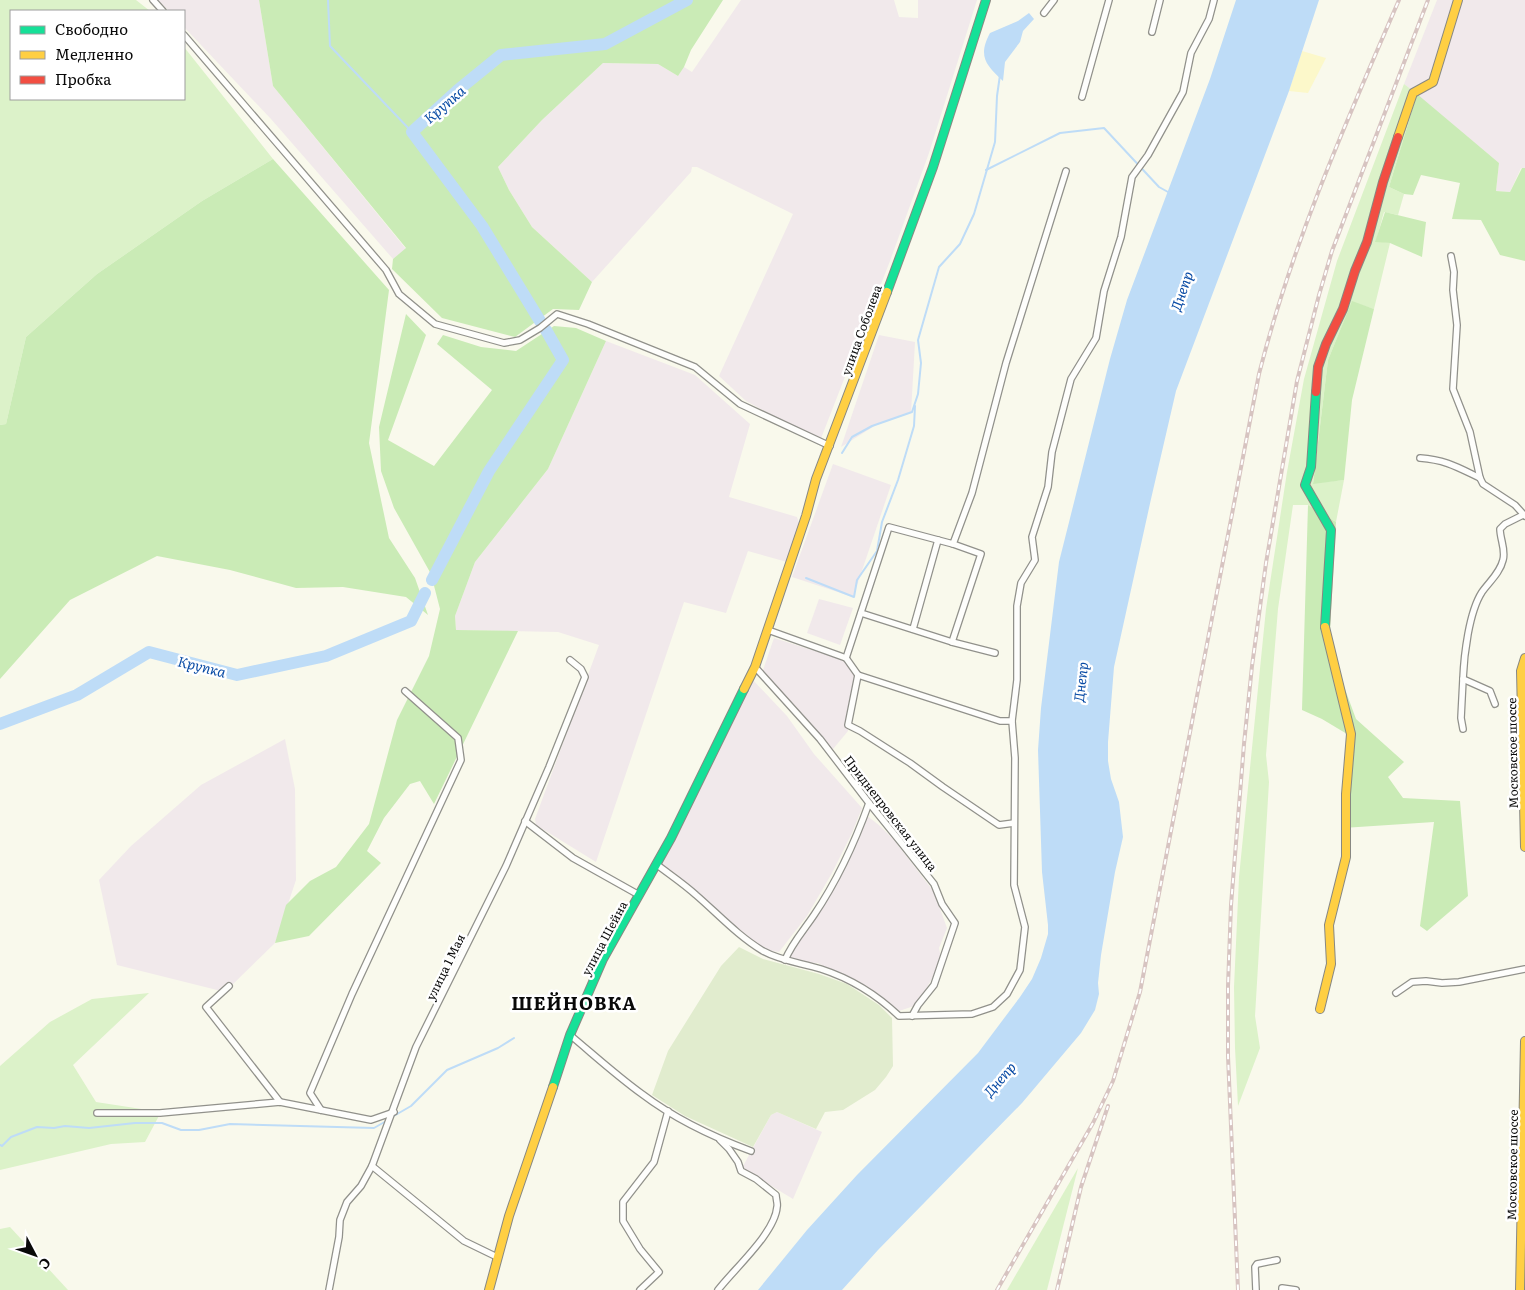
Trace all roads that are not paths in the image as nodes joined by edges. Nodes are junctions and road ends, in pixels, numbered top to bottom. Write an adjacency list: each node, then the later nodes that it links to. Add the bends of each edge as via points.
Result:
1 (153, 0): 8 (street)
2 (986, 0): 15 (street, улица Соболева, via 933,167)
3 (1054, 0): 9 (street)
4 (1109, 0): 12 (street)
5 (1160, 0): 10 (street)
6 (1214, 0): 34 (street, via 1210,19 1191,53 1183,92 1132,177 1121,238 1104,291 1096,338 1071,379 1052,452 1048,487 1032,536 1035,560 1021,583 1017,606 1017,680)
7 (1458, 0): 47 (street, via 1433,82 1413,93 1367,242 1318,367 1311,466 1305,485 1331,530 1325,628 1351,734 1346,794 1346,858 1329,925 1331,964)
8 (162, 10)
9 (1044, 13)
10 (1152, 32)
11 (185, 36): 15 (street, via 386,270 399,294 435,324 504,343 520,340 557,314 696,366 740,404)
12 (1082, 97)
13 (1066, 171): 20 (street, via 1006,363 972,493)
14 (1451, 256): 17 (street, via 1457,325 1453,389 1470,432)
15 (830, 446): 23 (street, улица Соболева, via 816,479)
16 (1420, 458): 17 (street, via 1438,459)
17 (1480, 478): 18 (street)
18 (1524, 516): 31 (street, via 1500,529 1504,559 1481,593 1464,658)
19 (938, 540): 20 (street); 21 (street, via 888,527); 22 (street)
20 (953, 544): 24 (street, via 981,554)
21 (860, 613): 22 (street); 26 (street)
22 (913, 629): 24 (street)
23 (768, 630): 26 (street); 29 (street, улица Соболева)
24 (952, 642): 25 (street)
25 (995, 653)
26 (846, 658): 30 (street)
27 (1525, 658): 37 (street, Московское шоссе, via 1522,671)
28 (570, 660): 38 (street, улица 1 Мая, via 585,677)
29 (755, 667): 36 (street, Приднепровская улица, via 820,739); 41 (street, улица Шейна)
30 (858, 675): 34 (street, via 976,714); 39 (street, via 848,725 1000,825)
31 (1463, 679): 33 (street, via 1490,691); 35 (street)
32 (405, 691): 52 (street, via 458,738 461,760 310,1092)
33 (1495, 704)
34 (1012, 721): 39 (street)
35 (1463, 729)
36 (869, 804): 43 (street, via 859,832 831,886); 48 (street, Приднепровская улица, via 934,884 955,923 934,985)
37 (1525, 817): 40 (street, Московское шоссе)
38 (526, 821): 42 (street, via 573,858); 54 (street, улица 1 Мая, via 416,1046)
39 (1014, 823): 48 (street, via 1014,885 1025,927 1020,970 1006,994 993,1007 972,1014)
40 (1525, 848)
41 (656, 864): 42 (street, улица Шейна); 43 (street, via 742,937)
42 (639, 895): 49 (street, улица Шейна, via 603,960)
43 (785, 960): 48 (street, via 849,979 882,1000 899,1016)
44 (1525, 969): 46 (street, via 1460,982 1412,982)
45 (229, 986): 51 (street, via 206,1007)
46 (1396, 993)
47 (1320, 1009)
48 (912, 1016)
49 (570, 1035): 53 (street); 59 (street, улица Шейна)
50 (1525, 1041): 68 (street, Московское шоссе)
51 (280, 1102): 52 (street); 55 (street, via 160,1113)
52 (321, 1110): 54 (street, via 371,1120)
53 (668, 1111): 56 (street); 63 (street, via 654,1162 623,1202 623,1221 659,1272)
54 (394, 1112): 58 (street, улица 1 Мая)
55 (97, 1113)
56 (718, 1139): 57 (street); 64 (street, via 729,1149 741,1171 776,1196 778,1206 766,1234)
57 (752, 1150)
58 (372, 1166): 59 (street, via 464,1241); 61 (street, улица 1 Мая, via 347,1202 340,1220)
59 (497, 1257): 62 (street, улица Шейна)
60 (1277, 1260): 65 (street, via 1257,1264)
61 (329, 1290)
62 (489, 1290)
63 (640, 1290)
64 (718, 1290)
65 (1256, 1290)
66 (1282, 1290): 67 (street)
67 (1296, 1290)
68 (1520, 1290)

